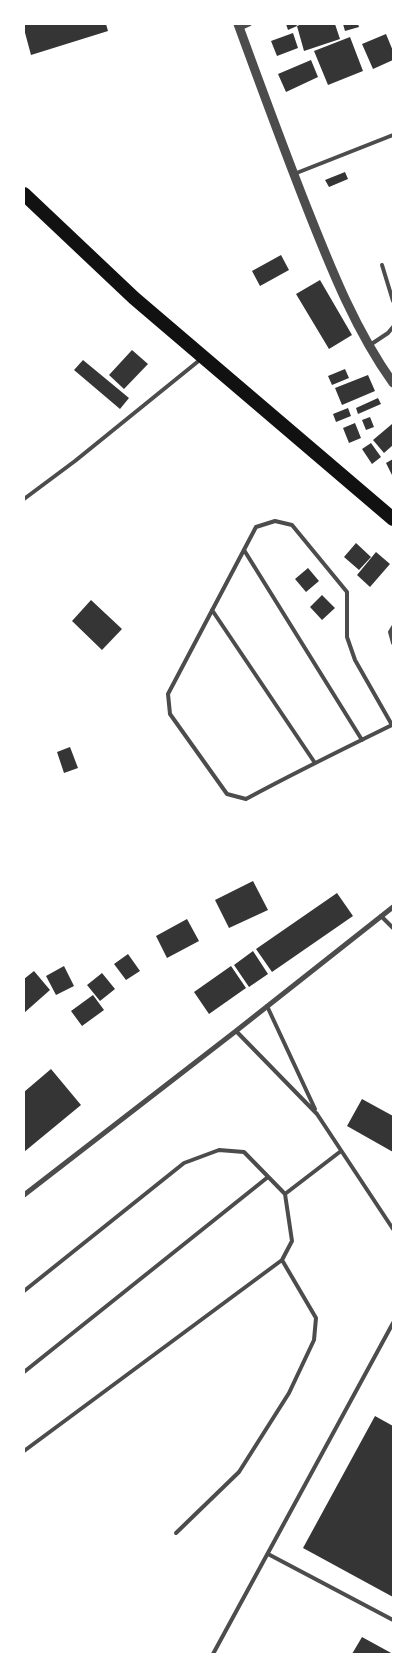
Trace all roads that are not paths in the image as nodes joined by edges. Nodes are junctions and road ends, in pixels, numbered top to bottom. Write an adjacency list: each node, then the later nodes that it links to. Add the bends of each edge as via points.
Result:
1 (249, 24): 2 (street)
2 (239, 26): 4 (street)
3 (393, 135): 4 (lane)
4 (294, 174): 9 (street, via 340,290)
5 (24, 194): 10 (highway)
6 (382, 265): 7 (lane)
7 (393, 301)
8 (393, 327): 9 (lane)
9 (370, 345): 11 (street)
10 (203, 358): 12 (lane); 13 (highway)
11 (393, 383)
12 (24, 499)
13 (393, 520)
14 (244, 550): 15 (lane); 18 (lane, via 256,527 274,521 292,525 347,592 347,637 355,660); 19 (lane)
15 (212, 610): 20 (lane); 20 (lane, via 168,694 170,714 227,794 246,799)
16 (393, 627): 17 (lane, via 390,632)
17 (393, 643)
18 (393, 725): 19 (lane)
19 (362, 740): 20 (lane)
20 (315, 763)
21 (393, 906): 22 (street)
22 (380, 916): 23 (lane); 24 (street)
23 (393, 928)
24 (267, 1006): 25 (street); 26 (lane)
25 (236, 1031): 26 (lane); 30 (street)
26 (317, 1114): 27 (lane)
27 (341, 1151): 29 (lane); 31 (lane)
28 (268, 1177): 29 (lane); 33 (lane, via 244,1152 219,1150 184,1163); 35 (lane)
29 (285, 1194): 32 (lane, via 292,1240)
30 (24, 1195)
31 (393, 1229)
32 (282, 1260): 36 (lane); 37 (lane, via 316,1318 314,1340 289,1393 239,1472)
33 (24, 1291)
34 (393, 1323): 38 (lane)
35 (24, 1372)
36 (24, 1451)
37 (176, 1533)
38 (268, 1554): 39 (lane); 40 (lane)
39 (393, 1620)
40 (213, 1654)

